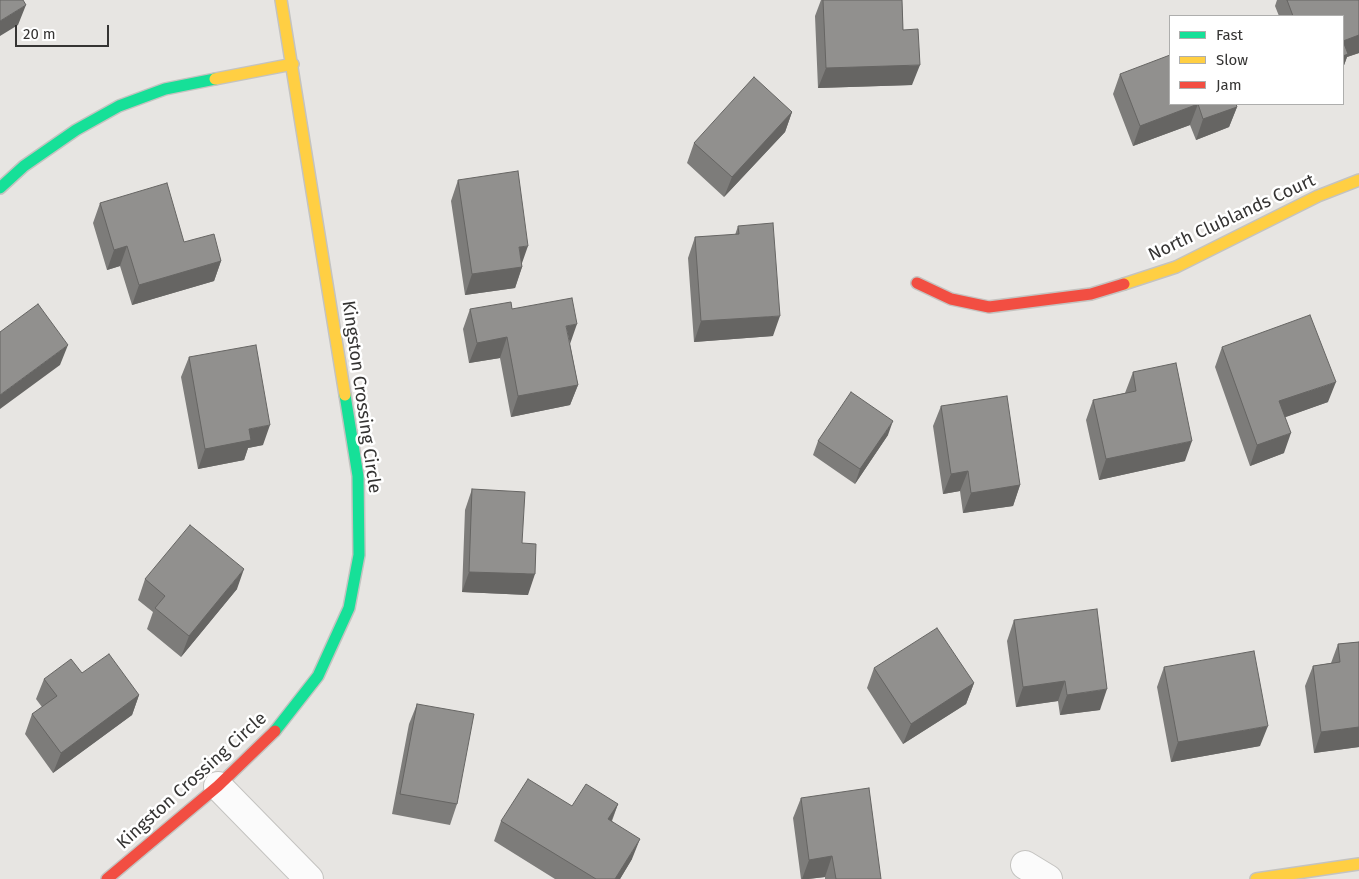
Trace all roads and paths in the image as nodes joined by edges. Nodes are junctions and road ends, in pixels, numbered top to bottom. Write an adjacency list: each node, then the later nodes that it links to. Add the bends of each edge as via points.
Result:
1 (281, 0): 2 (street, Kingston Crossing Circle)
2 (293, 64): 4 (street, via 165,89 119,106 76,130 24,166); 6 (street, Kingston Crossing Circle, via 358,476 359,555 349,608 318,676 282,724)
3 (1359, 180): 5 (street, North Clublands Court, via 1318,196 1176,267 1091,294 989,307 950,299)
4 (0, 188)
5 (917, 283)
6 (218, 786): 8 (street, Kingston Crossing Circle); 9 (street)
7 (1359, 864): 10 (street)
8 (107, 879)
9 (308, 879)
10 (1256, 879)

